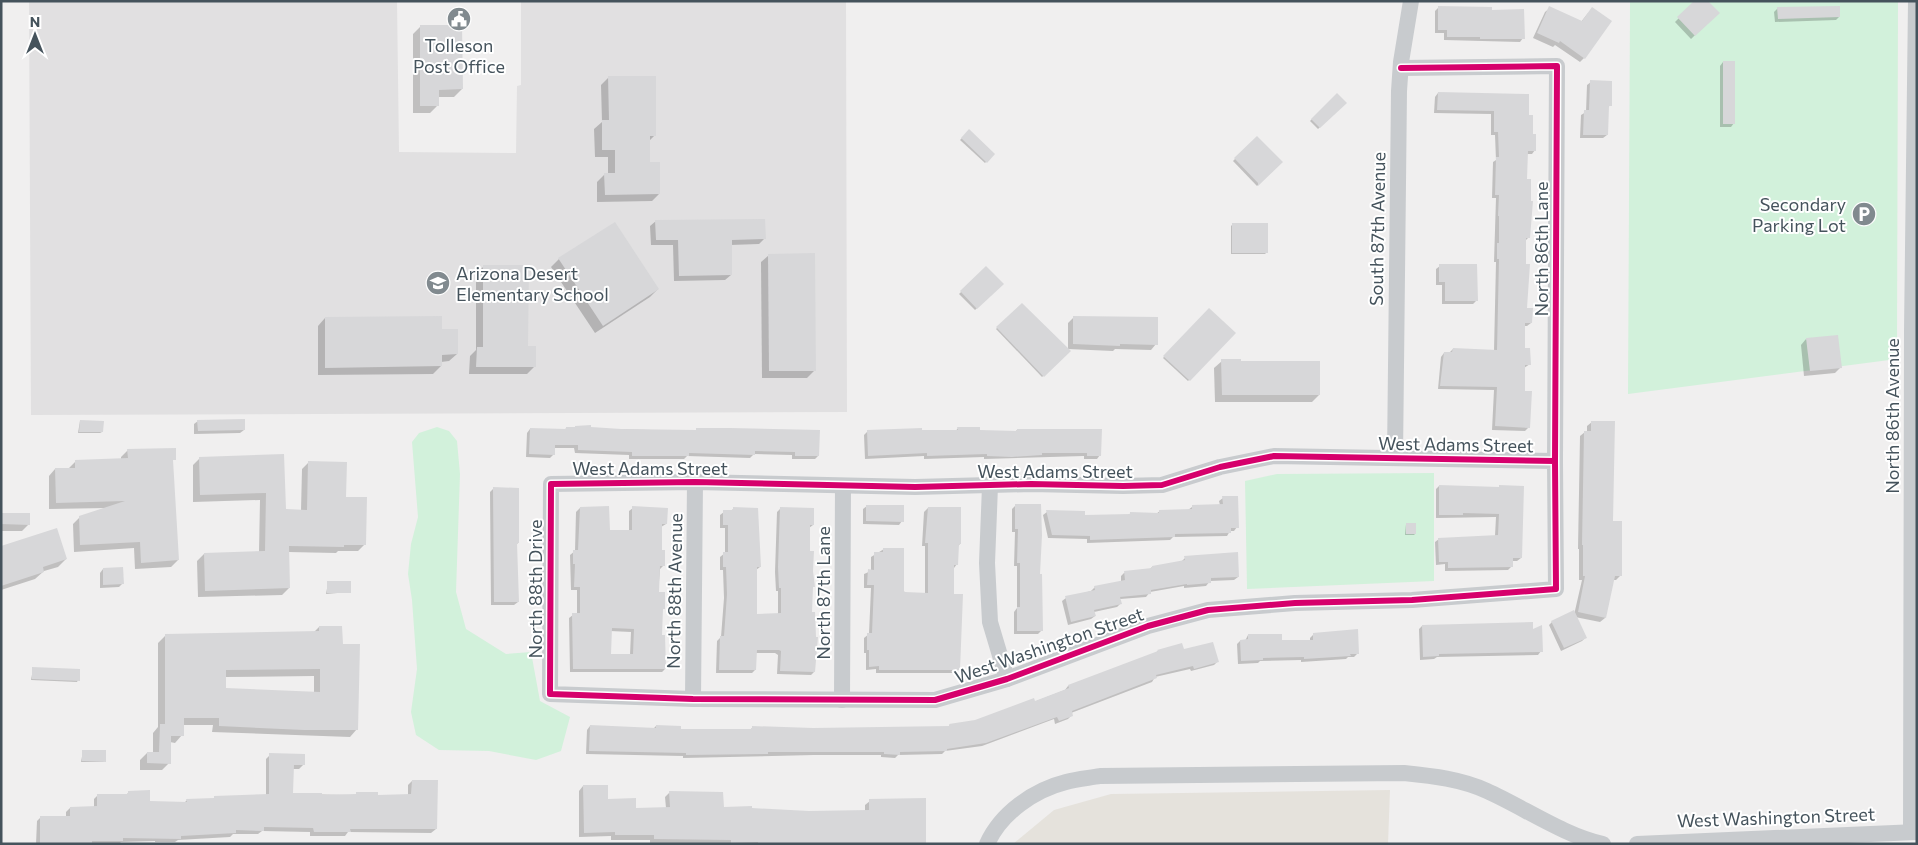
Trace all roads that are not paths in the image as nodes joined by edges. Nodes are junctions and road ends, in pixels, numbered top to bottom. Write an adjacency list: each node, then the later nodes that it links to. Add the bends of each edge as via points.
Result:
1 (1411, 1): 3 (street, South 87th Avenue)
2 (1916, 1): 15 (street, North 86th Avenue, via 1912,322)
3 (1401, 68): 4 (street, South 87th Avenue); 5 (street, North 86th Lane, via 1557,66)
4 (1395, 458): 5 (street, West Adams Street); 9 (street, West Adams Street, via 1274,456 1220,467 1162,485)
5 (1555, 461): 10 (street, North 86th Lane)
6 (695, 482): 7 (street, West Adams Street); 8 (street, West Adams Street); 13 (street, North 88th Avenue)
7 (551, 484): 12 (street, North 88th Drive)
8 (844, 486): 9 (street, West Adams Street); 14 (street, North 87th Lane)
9 (990, 486): 11 (street, via 987,563 990,622)
10 (1556, 589): 11 (street, West Washington Street, via 1208,610 1148,626)
11 (1007, 679): 14 (street, West Washington Street, via 935,700)
12 (550, 694): 13 (street, West Washington Street)
13 (693, 699): 14 (street, West Washington Street)
14 (842, 700)
15 (1914, 832): 18 (street, West Washington Street)
16 (987, 844): 17 (street, via 992,832 1029,798 1065,782 1100,776 1404,773 1450,778 1485,790)
17 (1603, 844)
18 (1637, 844)

